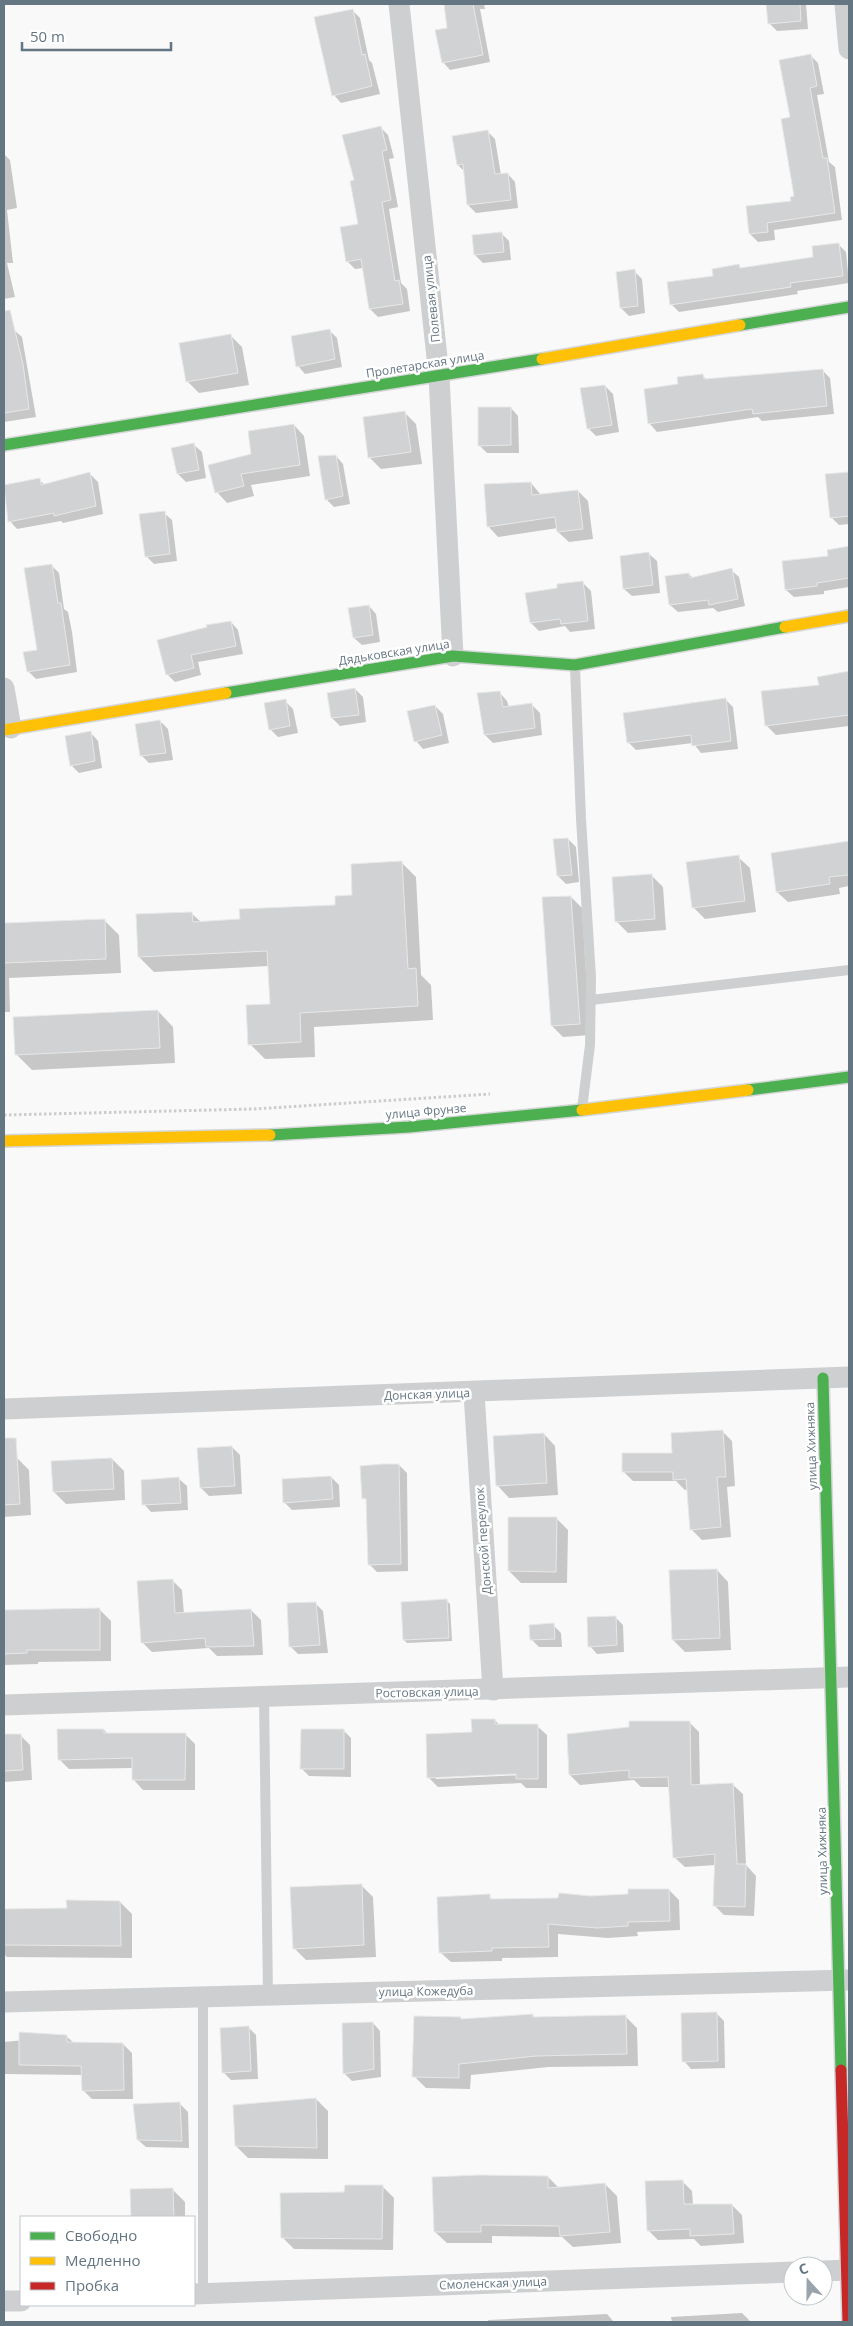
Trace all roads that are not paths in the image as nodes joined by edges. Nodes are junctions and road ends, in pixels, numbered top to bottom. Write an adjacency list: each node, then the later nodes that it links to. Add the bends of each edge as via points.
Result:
1 (399, 4): 5 (street, Полевая улица)
2 (845, 4): 3 (street)
3 (849, 49)
4 (849, 307): 5 (street, Пролетарская улица)
5 (439, 376): 6 (street, Пролетарская улица); 8 (street, Полевая улица)
6 (4, 445)
7 (849, 616): 9 (street, Дядьковская улица)
8 (453, 656): 9 (street, Дядьковская улица); 11 (street, Дядьковская улица)
9 (575, 665): 13 (lane)
10 (4, 688): 11 (street)
11 (7, 729)
12 (849, 970): 13 (lane)
13 (591, 1000): 15 (lane, via 590,1045)
14 (849, 1077): 15 (street, улица Фрунзе)
15 (581, 1110): 16 (street, улица Фрунзе, via 408,1127 255,1136)
16 (4, 1141)
17 (849, 1377): 18 (street, Донская улица)
18 (823, 1378): 19 (street, Донская улица); 21 (street, улица Хижняка)
19 (474, 1393): 20 (street, Донская улица); 22 (street, Донской переулок)
20 (4, 1409)
21 (840, 1677): 22 (street, Ростовская улица); 25 (street, улица Хижняка)
22 (493, 1690): 23 (street, Ростовская улица)
23 (264, 1696): 24 (street, Ростовская улица); 26 (lane)
24 (4, 1705)
25 (844, 1980): 26 (street, улица Кожедуба); 29 (street, улица Хижняка)
26 (268, 1995): 27 (street, улица Кожедуба)
27 (203, 1997): 28 (street, улица Кожедуба); 32 (lane)
28 (4, 2002)
29 (848, 2270): 30 (street); 35 (street, улица Хижняка)
30 (833, 2271)
31 (783, 2272): 32 (street, Смоленская улица)
32 (198, 2294)
33 (4, 2301): 34 (street)
34 (20, 2301)
35 (848, 2322)

